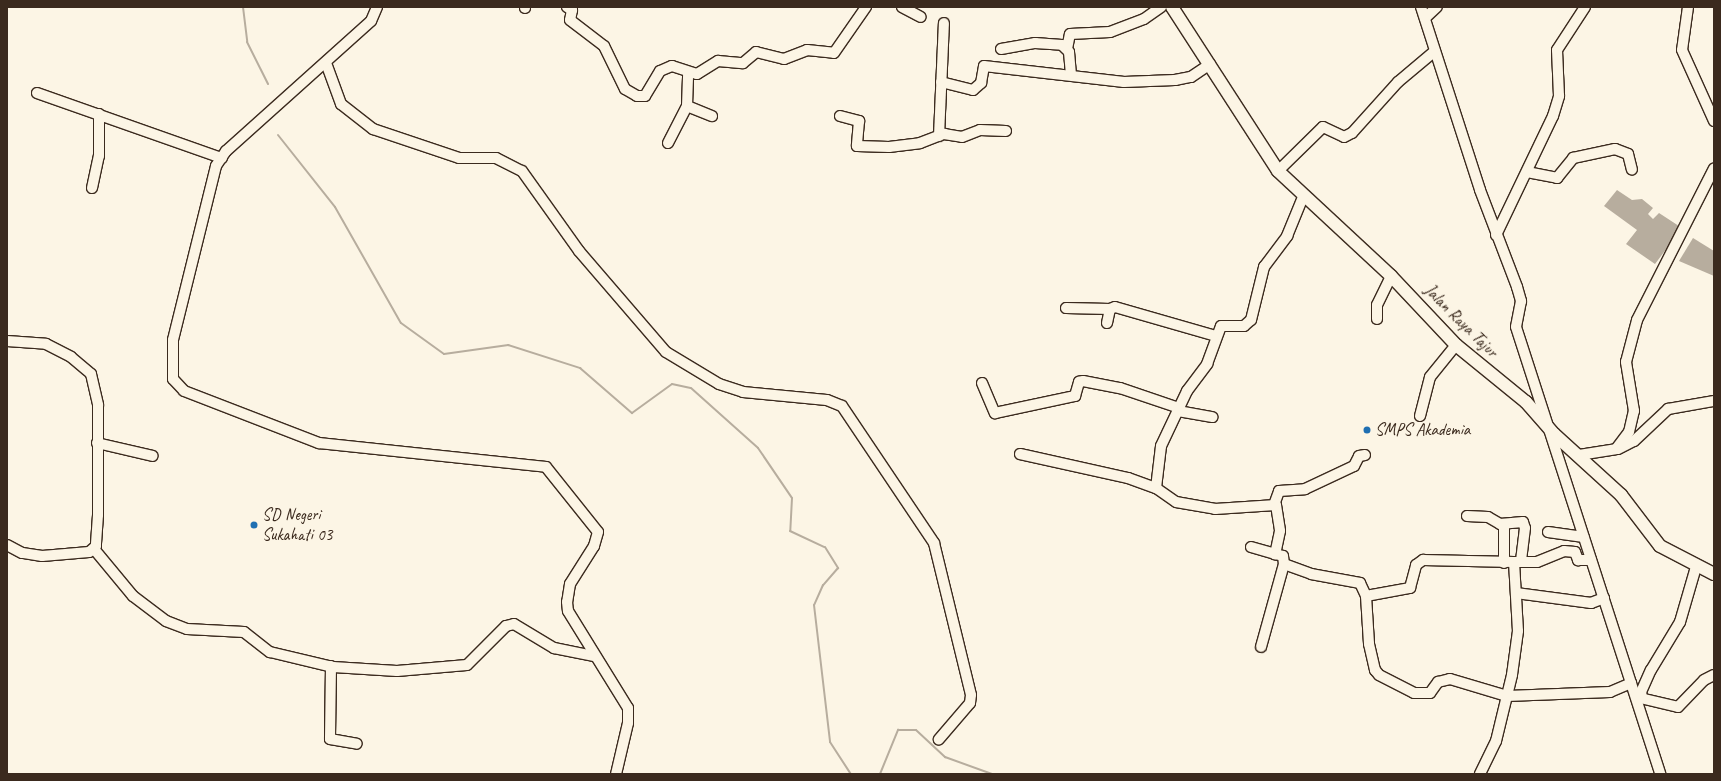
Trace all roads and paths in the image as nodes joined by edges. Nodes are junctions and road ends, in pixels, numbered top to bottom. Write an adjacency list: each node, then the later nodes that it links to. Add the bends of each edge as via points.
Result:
1 (378, 7): 17 (street, via 371,21)
2 (568, 7): 19 (street, via 572,10 570,20 604,46 625,89 637,96 645,96 663,68 672,66)
3 (866, 7): 19 (street, via 834,53 807,50 784,59 756,52 740,64 718,61 704,73)
4 (902, 7): 11 (street)
5 (1161, 7): 15 (street, via 1144,19 1110,32 1070,34)
6 (1172, 7): 18 (main road, Jalan Raya Tajur)
7 (1421, 7): 12 (street)
8 (1437, 7): 12 (street)
9 (1585, 7): 35 (street, via 1557,50 1556,106)
10 (1688, 7): 27 (street, via 1682,50)
11 (921, 17)
12 (1425, 18): 16 (street)
13 (944, 23): 21 (street)
14 (1001, 49): 15 (street, via 1044,43)
15 (1067, 49): 20 (street)
16 (1435, 52): 34 (street, via 1398,82 1352,133 1344,137 1323,127); 38 (street)
17 (326, 63): 31 (street); 84 (street, via 341,104 373,129 459,158 496,158 522,171 580,251 666,352 720,384 743,392 827,400 842,406 934,543 971,695 970,703)
18 (1210, 64): 20 (street, via 1191,78 1175,80 1124,82); 34 (main road, Jalan Raya Tajur)
19 (688, 72): 23 (street)
20 (1071, 74): 21 (street, via 984,66 981,83 973,90)
21 (941, 82): 29 (street)
22 (37, 93): 24 (street)
23 (686, 106): 25 (street); 30 (street)
24 (99, 114): 31 (street); 36 (street, via 99,156)
25 (712, 116)
26 (840, 116): 29 (street, via 859,120 857,146 920,143)
27 (1714, 121)
28 (1006, 131): 29 (street)
29 (938, 136)
30 (668, 143)
31 (222, 158): 78 (street, via 207,194 196,257 173,340 172,371 176,385 319,443 546,467 598,532 594,546 570,584 567,602 568,611)
32 (1714, 168): 54 (street, via 1637,320 1626,362 1633,418 1629,432)
33 (1632, 170): 35 (street, via 1628,154 1615,149 1572,158 1557,178)
34 (1278, 171): 37 (main road, Jalan Raya Tajur)
35 (1527, 172): 38 (street)
36 (92, 188)
37 (1303, 197): 39 (main road, Jalan Raya Tajur); 44 (street, via 1287,236 1264,267 1251,320 1244,326 1221,326)
38 (1496, 235): 52 (street, via 1520,298 1516,327)
39 (1391, 276): 42 (street, via 1377,305); 46 (main road, Jalan Raya Tajur)
40 (1066, 308): 41 (street)
41 (1110, 309): 43 (street); 44 (street, via 1115,307 1134,311)
42 (1377, 319)
43 (1107, 323)
44 (1216, 336): 49 (street, via 1207,364)
45 (7, 341): 53 (street, via 46,344 83,364 96,386)
46 (1456, 345): 50 (street, via 1430,377); 52 (main road, Jalan Raya Tajur, via 1520,397)
47 (982, 383): 49 (street, via 995,413 1075,396 1081,381 1120,388)
48 (1714, 401): 54 (street, via 1668,410 1634,441)
49 (1179, 409): 51 (street); 59 (street, via 1161,446)
50 (1420, 416)
51 (1212, 418)
52 (1548, 427): 57 (main road, Jalan Raya Tajur); 64 (street)
53 (97, 444): 58 (street); 67 (street, via 98,526)
54 (1616, 449): 57 (street)
55 (1020, 454): 59 (street, via 1065,462)
56 (1365, 455): 60 (street, via 1359,456 1354,466 1305,489 1279,491)
57 (1579, 455): 72 (main road, Jalan Raya Tajur, via 1620,495 1660,546)
58 (153, 456)
59 (1156, 488): 60 (street, via 1176,502 1215,509)
60 (1274, 505): 68 (street, via 1278,509 1280,531)
61 (1467, 516): 62 (street, via 1488,518)
62 (1504, 524): 70 (street); 70 (street, via 1524,523)
63 (1548, 532): 64 (street)
64 (1584, 537): 69 (street)
65 (7, 545): 67 (street, via 25,554 42,556 70,555)
66 (1251, 547): 68 (street)
67 (94, 549): 79 (street, via 133,596 166,621 186,629 244,632 270,652)
68 (1275, 554): 71 (street, via 1283,556)
69 (1591, 560): 70 (street, via 1578,560 1575,552 1564,551 1537,562); 76 (street)
70 (1513, 562): 74 (street); 75 (street, via 1423,560 1416,565 1410,588)
71 (1284, 564): 75 (street, via 1311,574 1360,582); 77 (street)
72 (1696, 567): 73 (main road, Jalan Raya Tajur); 83 (street, via 1680,622 1651,670)
73 (1714, 574)
74 (1516, 592): 76 (street, via 1591,603); 82 (street, via 1518,631)
75 (1366, 596): 82 (street, via 1369,644 1379,675 1414,693 1430,693 1438,682 1450,679)
76 (1604, 598): 81 (street)
77 (1261, 647)
78 (594, 656): 79 (street, via 554,648 514,624 506,626 467,665 397,671); 86 (street, via 628,708 628,723)
79 (331, 666): 85 (street, via 330,739)
80 (1714, 675): 83 (street, via 1704,680 1678,707)
81 (1631, 683): 82 (street, via 1610,692); 83 (street)
82 (1507, 696): 87 (street, via 1496,741)
83 (1639, 698): 88 (street)
84 (940, 739)
85 (357, 744)
86 (616, 774)
87 (1480, 774)
88 (1660, 774)

